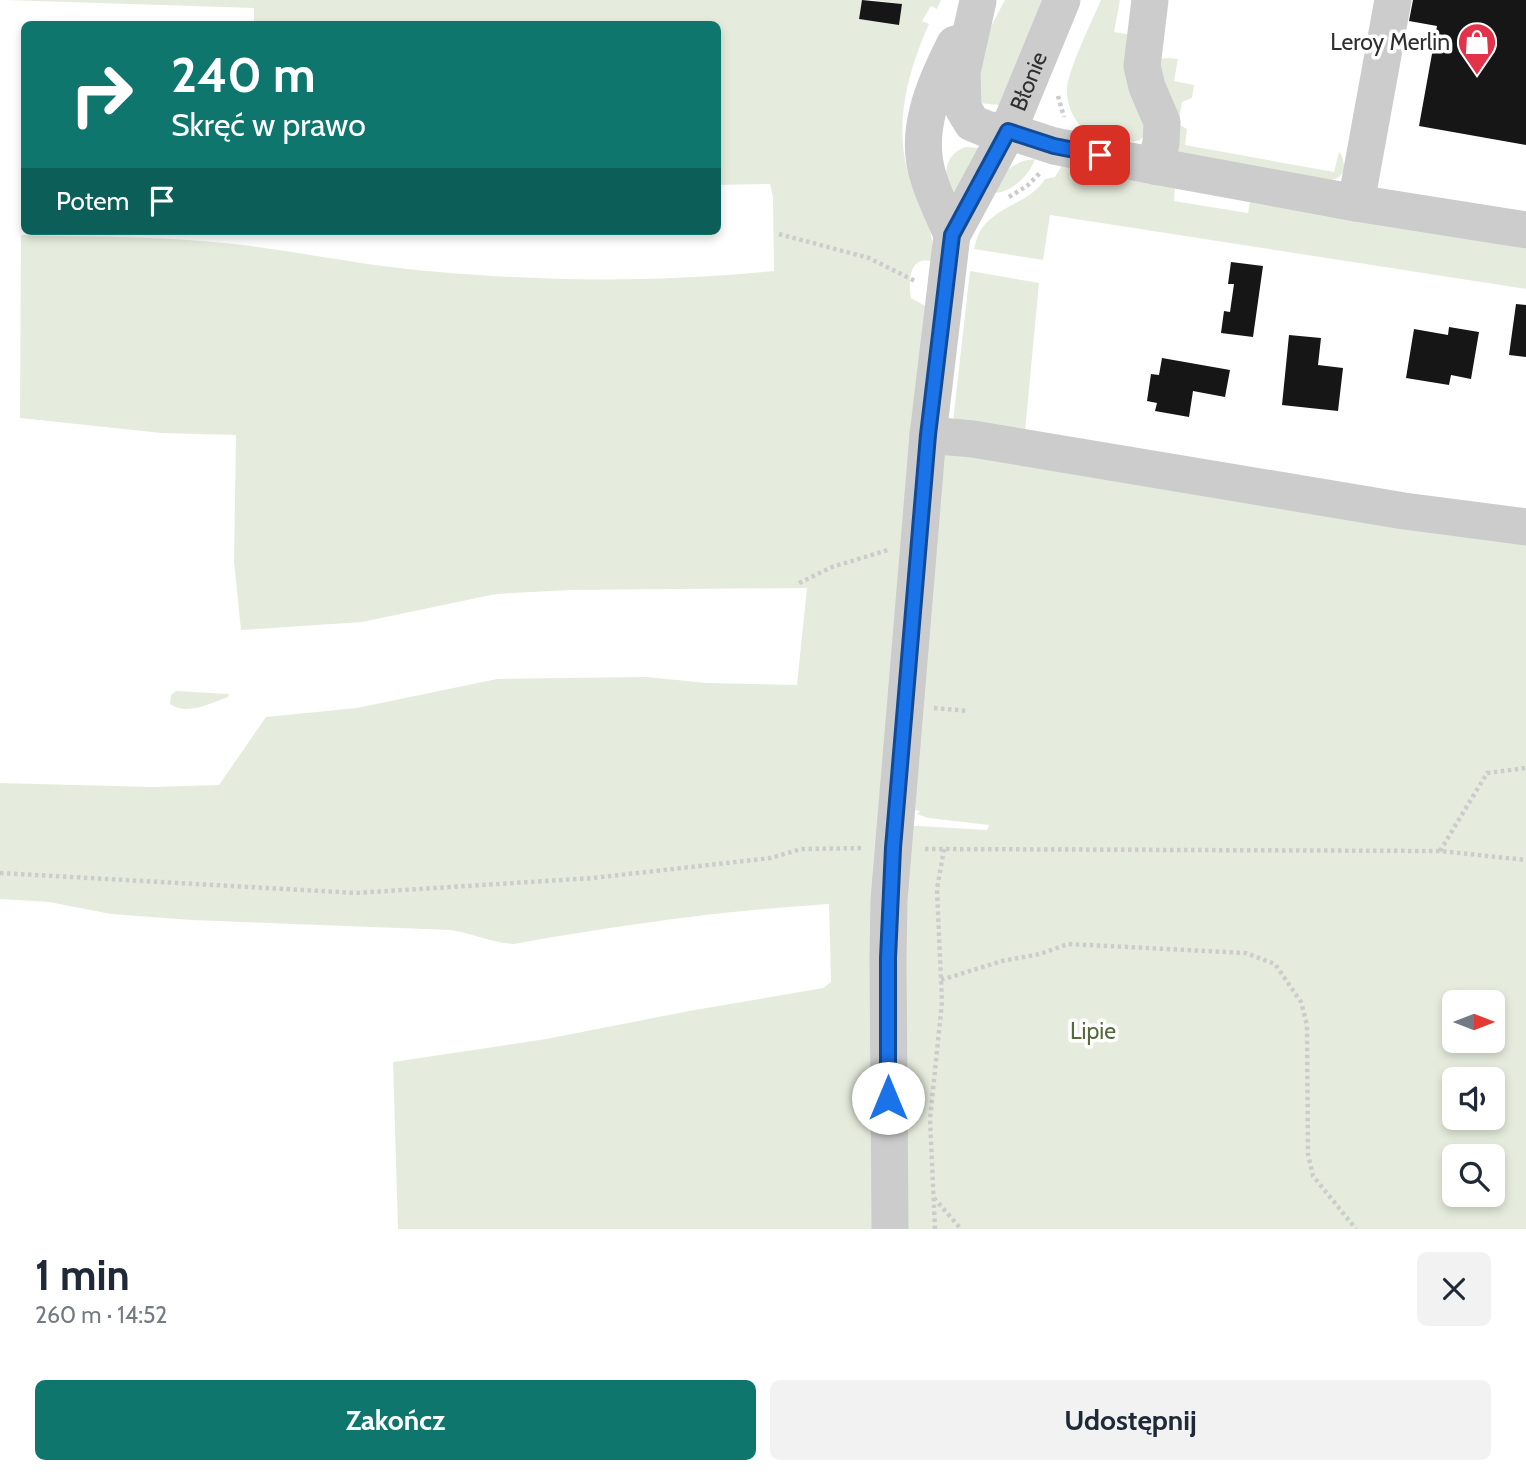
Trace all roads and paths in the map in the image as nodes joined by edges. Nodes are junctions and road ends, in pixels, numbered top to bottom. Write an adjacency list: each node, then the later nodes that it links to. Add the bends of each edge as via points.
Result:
1 (977, 0): 6 (street, via 962,72 963,108 972,123); 13 (street, Błonie, via 932,97 923,134 928,177)
2 (1062, 0): 6 (street, Błonie)
3 (1150, 0): 8 (street, via 1142,66 1162,122)
4 (1392, 0): 10 (street)
5 (1057, 93): 7 (path, via 1065,122)
6 (1008, 131): 7 (street); 13 (street, Błonie)
7 (1054, 146): 8 (street); 9 (path, via 1037,177)
8 (1155, 166): 10 (street)
9 (999, 201)
10 (1356, 203): 11 (street)
11 (1526, 230)
12 (779, 234): 14 (path, via 869,258)
13 (952, 235): 14 (street, Błonie)
14 (946, 291): 15 (street, Błonie)
15 (928, 435): 16 (street); 17 (street, Błonie)
16 (1526, 527)
17 (920, 542): 18 (path, via 832,567); 20 (street, Błonie)
18 (799, 583)
19 (1526, 768): 21 (path, via 1487,773)
20 (893, 848): 23 (path, via 801,849 771,858 593,878 356,893); 26 (street, Błonie, via 888,958)
21 (1440, 851): 22 (path); 24 (path, via 944,849 937,889)
22 (1526, 860)
23 (0, 873)
24 (941, 980): 25 (path, via 930,1119); 29 (path, via 1068,944 1246,953 1275,964 1301,1002 1307,1025 1308,1154 1313,1176)
25 (934, 1198): 27 (path); 28 (path)
26 (890, 1229)
27 (935, 1229)
28 (961, 1229)
29 (1356, 1229)

